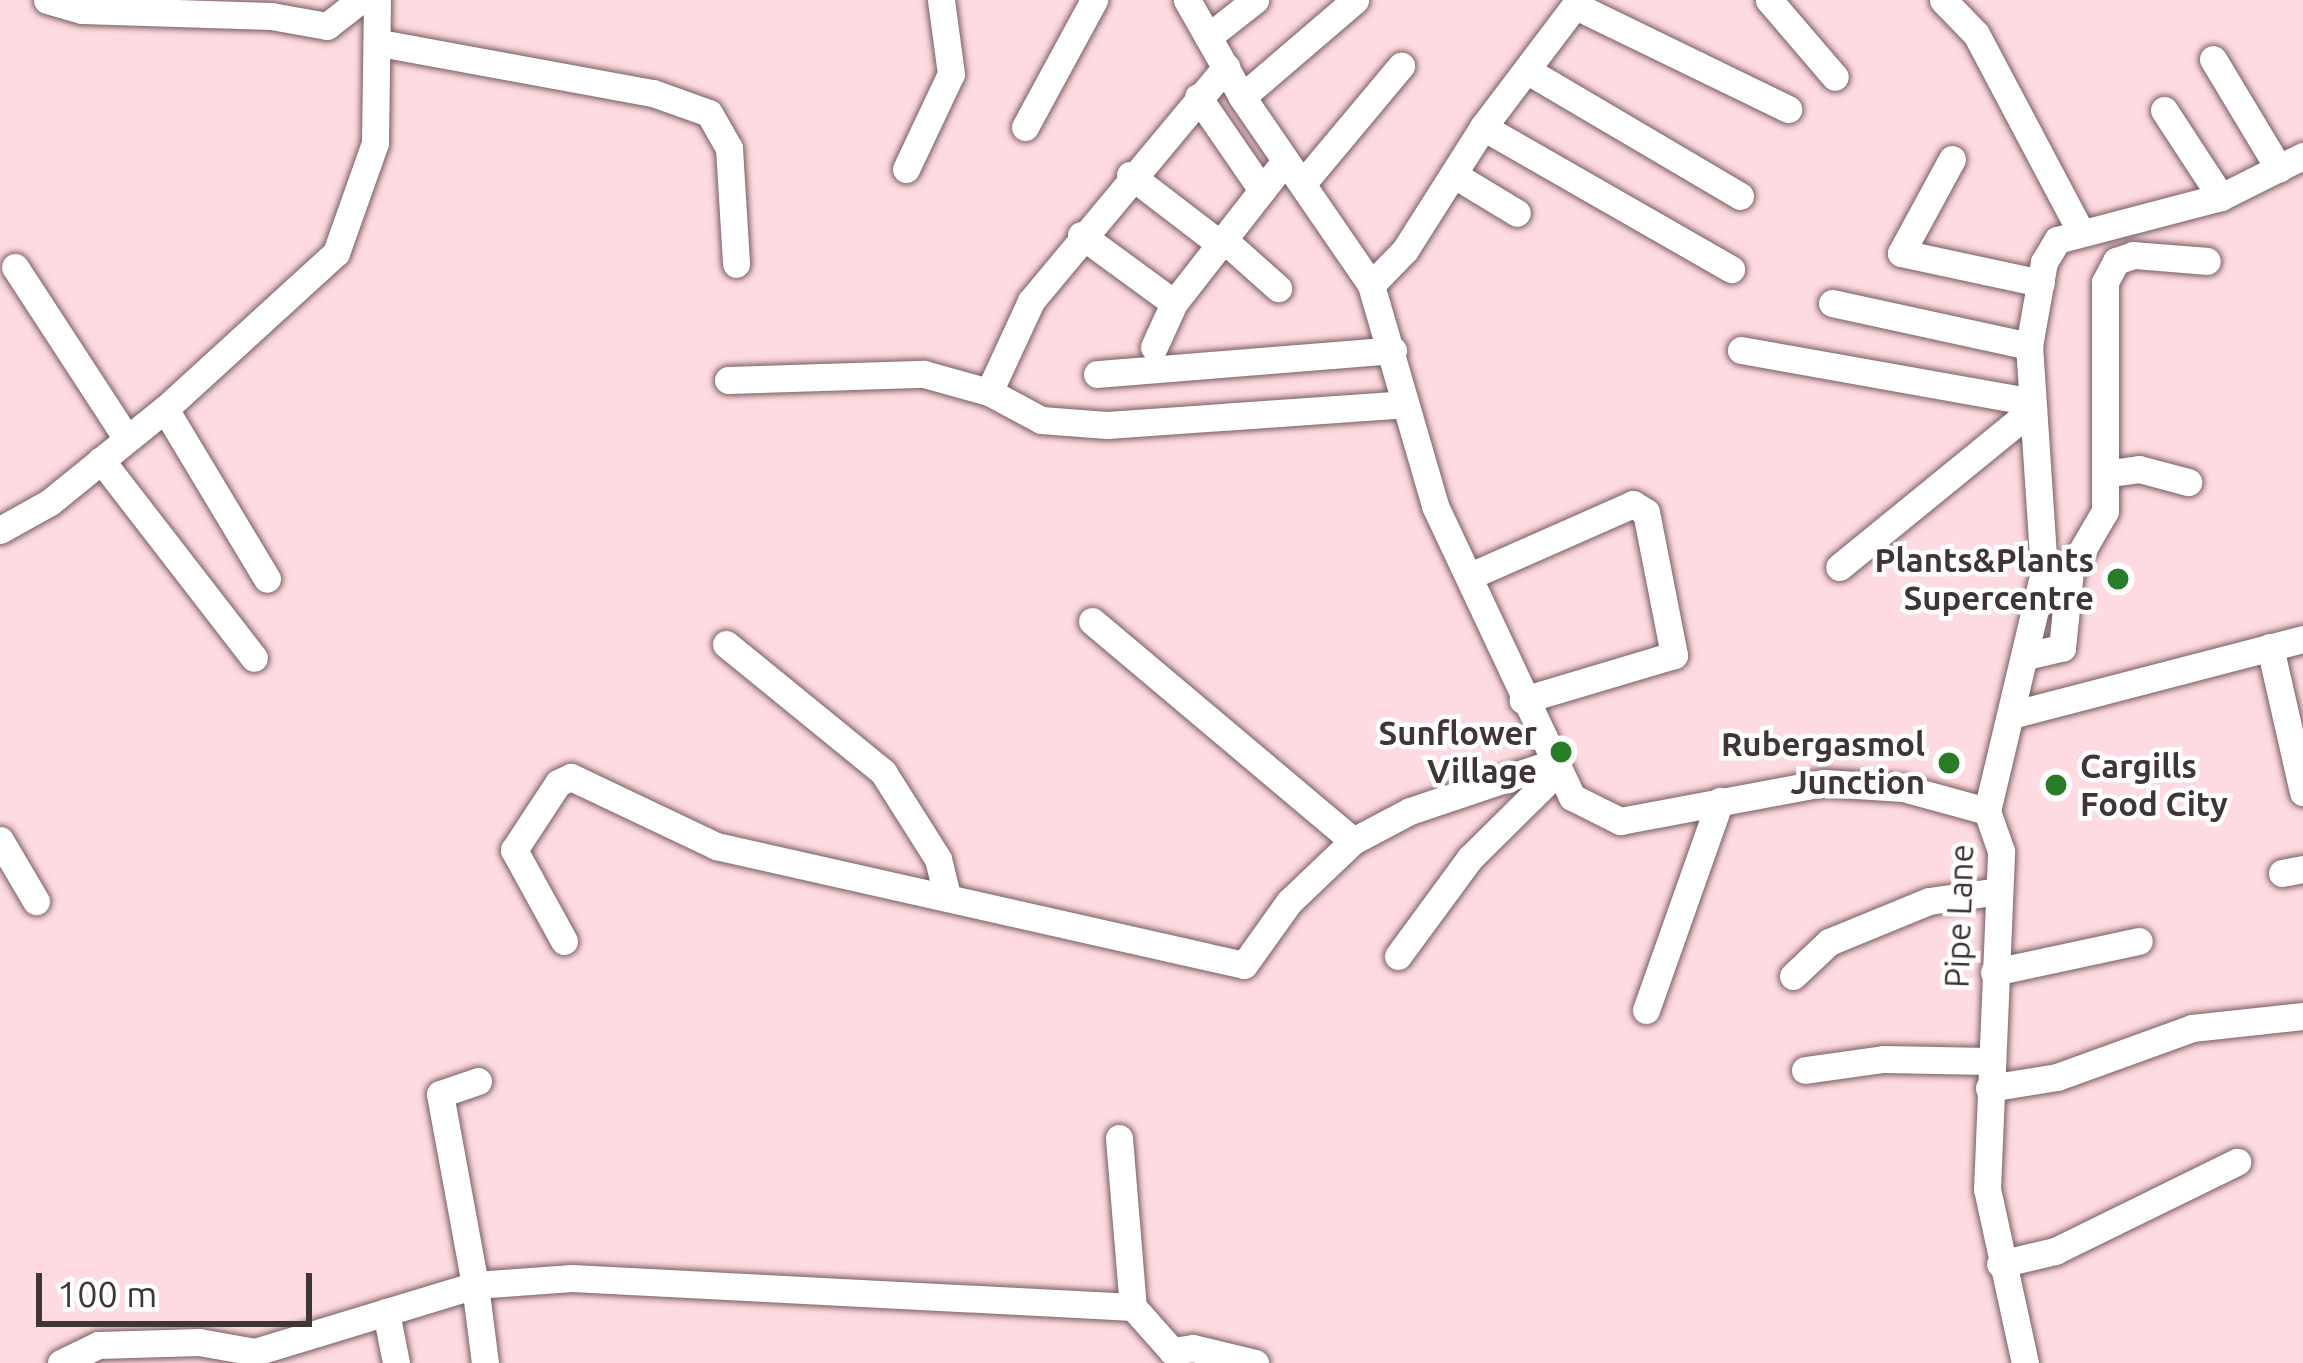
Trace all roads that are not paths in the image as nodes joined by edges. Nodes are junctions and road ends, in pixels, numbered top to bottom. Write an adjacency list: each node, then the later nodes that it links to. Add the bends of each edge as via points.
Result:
1 (47, 0): 2 (street, via 82,10 271,16 327,26)
2 (360, 0)
3 (377, 0): 13 (street)
4 (941, 0): 27 (street, via 951,74)
5 (1094, 0): 23 (street)
6 (1187, 0): 12 (street)
7 (1255, 0): 12 (street)
8 (1355, 0): 19 (street)
9 (1769, 0): 18 (street)
10 (1943, 0): 35 (street, via 1976,34)
11 (1578, 3): 17 (street); 21 (street)
12 (1208, 37): 16 (street)
13 (380, 43): 39 (street, via 653,93 709,113 729,148); 55 (street, via 382,96 368,182 336,253)
14 (2213, 59): 26 (street)
15 (1401, 66): 28 (street)
16 (1226, 67): 19 (street); 20 (street)
17 (1528, 71): 24 (street); 32 (street)
18 (1835, 77)
19 (1242, 97): 28 (street)
20 (1198, 98): 29 (street); 31 (street)
21 (1788, 109)
22 (2164, 110): 33 (street)
23 (1025, 127)
24 (1484, 127): 30 (street); 41 (street)
25 (1952, 159): 42 (street, via 1901,253)
26 (2291, 163): 33 (street)
27 (906, 169)
28 (1294, 172): 31 (street); 43 (street)
29 (1130, 175): 36 (street); 37 (street)
30 (1456, 176): 34 (street); 43 (street)
31 (1262, 190): 37 (street)
32 (1740, 196)
33 (2221, 196): 35 (street)
34 (1517, 213)
35 (2081, 232): 42 (street, Pipe Lane, via 2057,240)
36 (1082, 235): 45 (street); 53 (street, via 1031,301)
37 (1221, 241): 44 (street); 45 (street)
38 (2207, 261): 59 (street, via 2133,255 2116,261 2105,282)
39 (736, 264)
40 (15, 267): 57 (street)
41 (1731, 268)
42 (2041, 284): 47 (street, Pipe Lane)
43 (1371, 285): 49 (street)
44 (1278, 288)
45 (1174, 303): 48 (street)
46 (1832, 303): 47 (street)
47 (2029, 346): 56 (street, Pipe Lane)
48 (1154, 347)
49 (1393, 350): 51 (street); 54 (street)
50 (1741, 350): 56 (street, via 2026,400)
51 (1097, 374)
52 (728, 380): 53 (street, via 884,372)
53 (989, 392): 54 (street, via 1041,420 1107,425)
54 (1404, 404): 63 (street, via 1435,506)
55 (165, 409): 57 (street); 64 (street)
56 (2033, 409): 62 (street); 69 (street, Pipe Lane, via 2044,571)
57 (127, 439): 58 (street)
58 (101, 460): 61 (street); 70 (street)
59 (2111, 473): 60 (street, via 2139,470); 69 (street, via 2105,511 2070,571 2062,648)
60 (2188, 482)
61 (0, 530)
62 (1839, 567)
63 (1470, 576): 71 (street); 71 (street, via 1633,504 1646,512 1674,655)
64 (267, 579)
65 (1092, 621): 78 (street)
66 (2303, 639): 68 (street)
67 (726, 644): 80 (street, via 883,772 938,859)
68 (2270, 647): 72 (street); 74 (street)
69 (2026, 656): 72 (street, Pipe Lane)
70 (254, 658)
71 (1523, 700): 73 (street)
72 (2011, 715): 76 (street, Pipe Lane)
73 (1553, 768): 75 (street, via 1572,797 1620,821); 78 (street, via 1410,811); 84 (street, via 1471,858)
74 (2303, 792)
75 (1720, 801): 76 (street, via 1824,783 1903,788); 87 (street)
76 (1988, 811): 79 (street, Pipe Lane, via 1998,826)
77 (0, 840): 81 (street)
78 (1353, 841): 80 (street, via 1289,902 1244,964)
79 (1998, 891): 85 (street, Pipe Lane); 86 (street, via 1929,901 1849,934)
80 (946, 895): 82 (street, via 716,846 571,777 557,783 514,850)
81 (37, 902)
82 (564, 941)
83 (2139, 941): 85 (street)
84 (1398, 956)
85 (1994, 972): 90 (street, Pipe Lane)
86 (1793, 976)
87 (1646, 1010)
88 (2303, 1016): 90 (street, via 2192,1028 2057,1077)
89 (1805, 1070): 90 (street, via 1883,1060)
90 (1989, 1074): 94 (street, Pipe Lane, via 1987,1189)
91 (478, 1081): 95 (street, via 440,1094)
92 (1119, 1138): 96 (street)
93 (2237, 1162): 94 (street, via 2055,1251)
94 (2000, 1264): 104 (street, Pipe Lane)
95 (475, 1286): 96 (street, via 572,1278); 97 (street); 102 (street)
96 (1133, 1307): 99 (street)
97 (386, 1312): 98 (street); 101 (street)
98 (255, 1357): 100 (street, via 199,1342 98,1345)
99 (1162, 1357): 103 (street, via 1193,1348)
100 (61, 1363)
101 (396, 1363)
102 (485, 1363)
103 (1255, 1363)
104 (2025, 1363)

